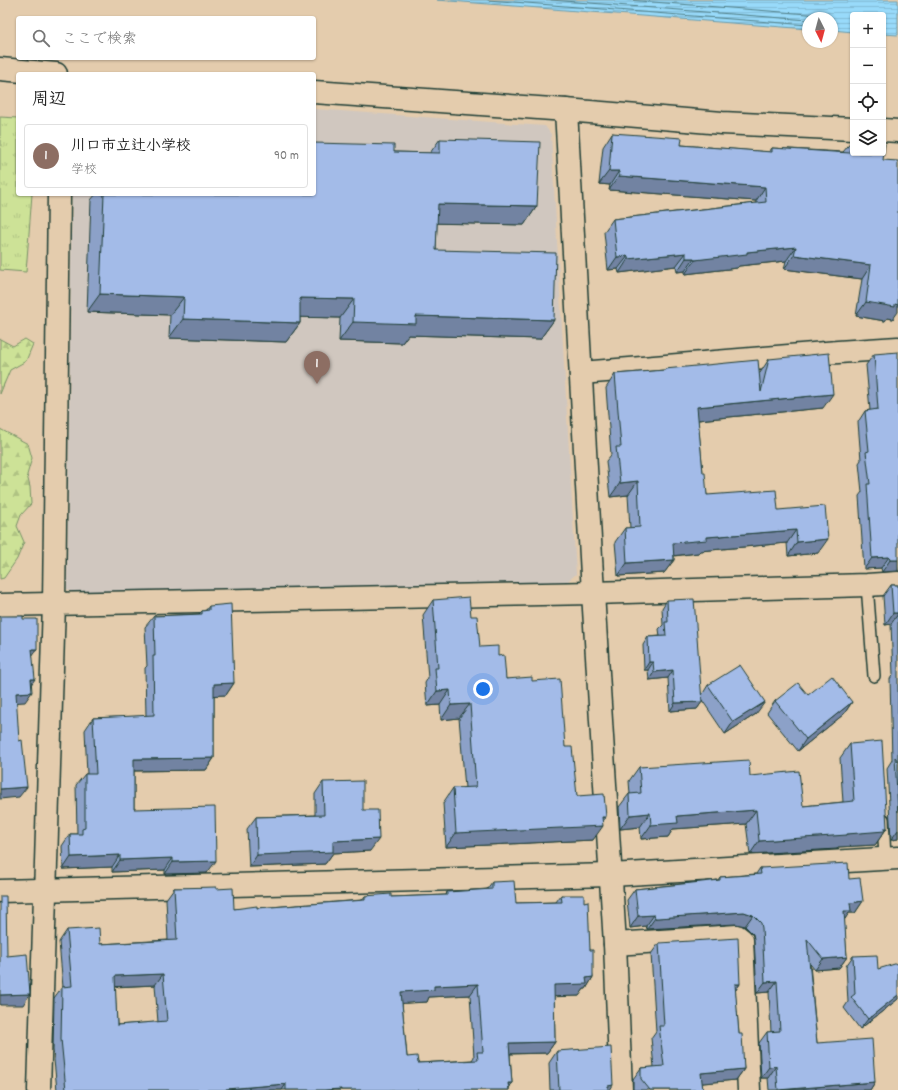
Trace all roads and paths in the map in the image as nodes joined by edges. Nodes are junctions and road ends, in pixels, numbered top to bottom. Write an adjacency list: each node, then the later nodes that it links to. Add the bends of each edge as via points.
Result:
1 (0, 69): 2 (street)
2 (34, 72)
3 (316, 92): 4 (street)
4 (566, 110): 5 (street, via 722,123); 10 (street)
5 (850, 129)
6 (886, 130): 7 (street)
7 (898, 131)
8 (59, 196): 14 (street)
9 (898, 348): 10 (street)
10 (581, 373): 13 (street)
11 (898, 583): 12 (street)
12 (867, 585): 13 (street); 16 (lane)
13 (593, 593): 14 (street); 19 (street)
14 (54, 603): 15 (street); 20 (street)
15 (0, 605)
16 (874, 676)
17 (882, 806): 18 (lane)
18 (892, 858): 19 (street)
19 (611, 874): 20 (street); 22 (street)
20 (45, 890): 21 (street); 23 (street)
21 (0, 891)
22 (615, 944): 24 (street); 25 (street, via 737,936 742,940)
23 (39, 1090)
24 (621, 1090)
25 (749, 1090)

